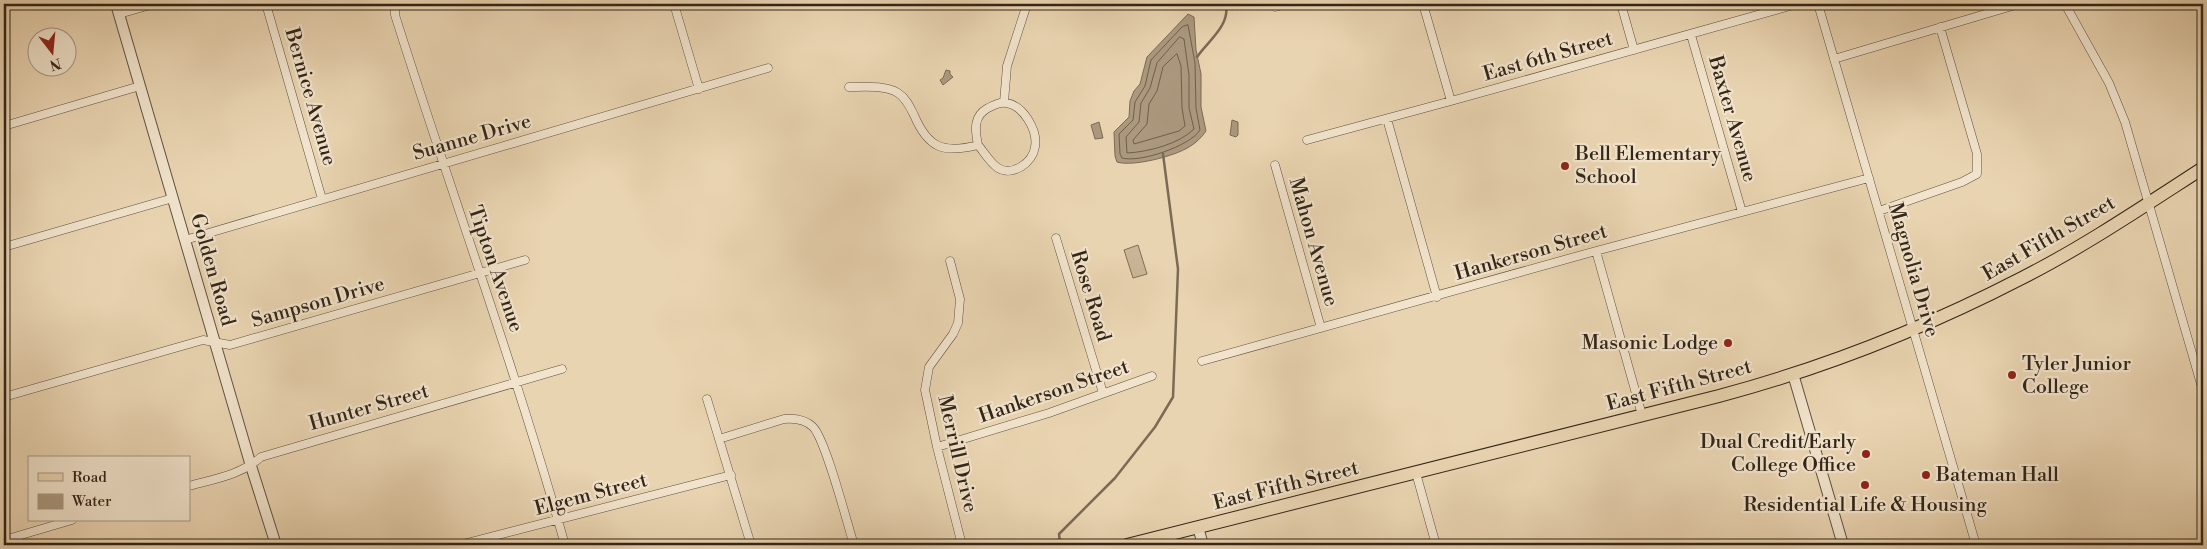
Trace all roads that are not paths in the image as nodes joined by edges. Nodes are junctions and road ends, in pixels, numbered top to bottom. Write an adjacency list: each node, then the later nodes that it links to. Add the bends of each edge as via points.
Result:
1 (116, 4): 17 (street, Golden Road)
2 (154, 4): 17 (street)
3 (266, 4): 37 (street, Bernice Avenue)
4 (395, 4): 32 (street, Tipton Avenue, via 395,15)
5 (480, 4): 6 (street)
6 (549, 4)
7 (674, 4): 25 (street)
8 (1027, 4): 26 (street, via 1006,66)
9 (1287, 4): 16 (street)
10 (1423, 4): 27 (street)
11 (1621, 4): 20 (street)
12 (1797, 4): 19 (street, East 6th Street)
13 (1818, 4): 21 (street, Magnolia Drive)
14 (2019, 4): 18 (street)
15 (2066, 4): 38 (street, via 2115,96)
16 (1275, 7)
17 (119, 14): 23 (street, Golden Road)
18 (1940, 28): 21 (street); 39 (street, via 1977,154 1977,174)
19 (1691, 35): 20 (street, East 6th Street); 40 (street, Baxter Avenue)
20 (1634, 50): 27 (street, East 6th Street)
21 (1834, 59): 35 (street, Magnolia Drive)
22 (768, 68): 25 (street, Suanne Drive)
23 (140, 86): 29 (street); 36 (street, Golden Road)
24 (849, 87): 31 (street, via 896,92 907,103 922,133 938,146 956,149)
25 (699, 88): 32 (street, Suanne Drive)
26 (1004, 102): 31 (street, via 985,110 978,117 975,127); 31 (street, via 1022,111 1031,126 1036,142 1030,159 1014,170 1003,170)
27 (1451, 102): 28 (street, East 6th Street)
28 (1387, 119): 30 (street, East 6th Street); 48 (street)
29 (4, 126)
30 (1307, 140)
31 (978, 145)
32 (442, 163): 37 (street, Suanne Drive); 47 (street, Tipton Avenue)
33 (1274, 165): 49 (street, Mahon Avenue)
34 (2203, 168): 38 (main road, East Fifth Street)
35 (1869, 178): 39 (street, Magnolia Drive); 40 (street, Hankerson Street)
36 (173, 198): 42 (street, Golden Road); 43 (street)
37 (322, 199): 42 (street, Suanne Drive)
38 (2149, 202): 50 (main road, East Fifth Street, via 2024,277); 54 (street)
39 (1879, 211): 50 (street, Magnolia Drive)
40 (1742, 212): 44 (street, Hankerson Street)
41 (1056, 238): 60 (street, Rose Road)
42 (185, 240): 51 (street, Golden Road)
43 (4, 247)
44 (1596, 251): 48 (street, Hankerson Street); 63 (street)
45 (525, 260): 47 (street, Sampson Drive)
46 (950, 261): 65 (street, Merrill Drive, via 960,299 958,322 929,368 925,390)
47 (479, 273): 51 (street, Sampson Drive, via 230,345); 58 (street, Tipton Avenue)
48 (1437, 297): 49 (street, Hankerson Street)
49 (1321, 328): 53 (street, Hankerson Street)
50 (1913, 329): 56 (main road, East Fifth Street); 84 (street, Magnolia Drive)
51 (216, 342): 61 (street, Sampson Drive, via 203,340); 66 (street, Golden Road)
52 (2203, 359): 54 (street)
53 (1202, 361)
54 (2195, 361): 59 (street)
55 (562, 369): 58 (street, Hunter Street)
56 (1793, 374): 63 (main road, East Fifth Street); 83 (street)
57 (1152, 376): 60 (street, Hankerson Street)
58 (516, 382): 66 (street, Hunter Street, via 261,457); 70 (street, Tipton Avenue)
59 (2203, 390)
60 (1103, 393): 65 (street, Hankerson Street, via 1050,413)
61 (4, 397)
62 (707, 399): 64 (street)
63 (1642, 415): 67 (main road, East Fifth Street)
64 (719, 439): 68 (street); 78 (street, via 784,419 803,420 812,425 822,441)
65 (937, 447): 79 (street, Merrill Drive)
66 (251, 466): 69 (street, Hunter Street); 74 (street, Golden Road)
67 (1416, 473): 72 (main road, East Fifth Street); 82 (street)
68 (730, 475): 70 (street, Elgem Street); 77 (street)
69 (190, 486)
70 (558, 521): 75 (street, Elgem Street); 76 (street, Tipton Avenue)
71 (65, 522): 73 (street)
72 (1198, 527): 80 (main road, East Fifth Street); 81 (street)
73 (4, 540)
74 (276, 545)
75 (459, 545)
76 (565, 545)
77 (751, 545)
78 (854, 545)
79 (962, 545)
80 (1127, 545)
81 (1203, 545)
82 (1436, 545)
83 (1843, 545)
84 (1976, 545)

